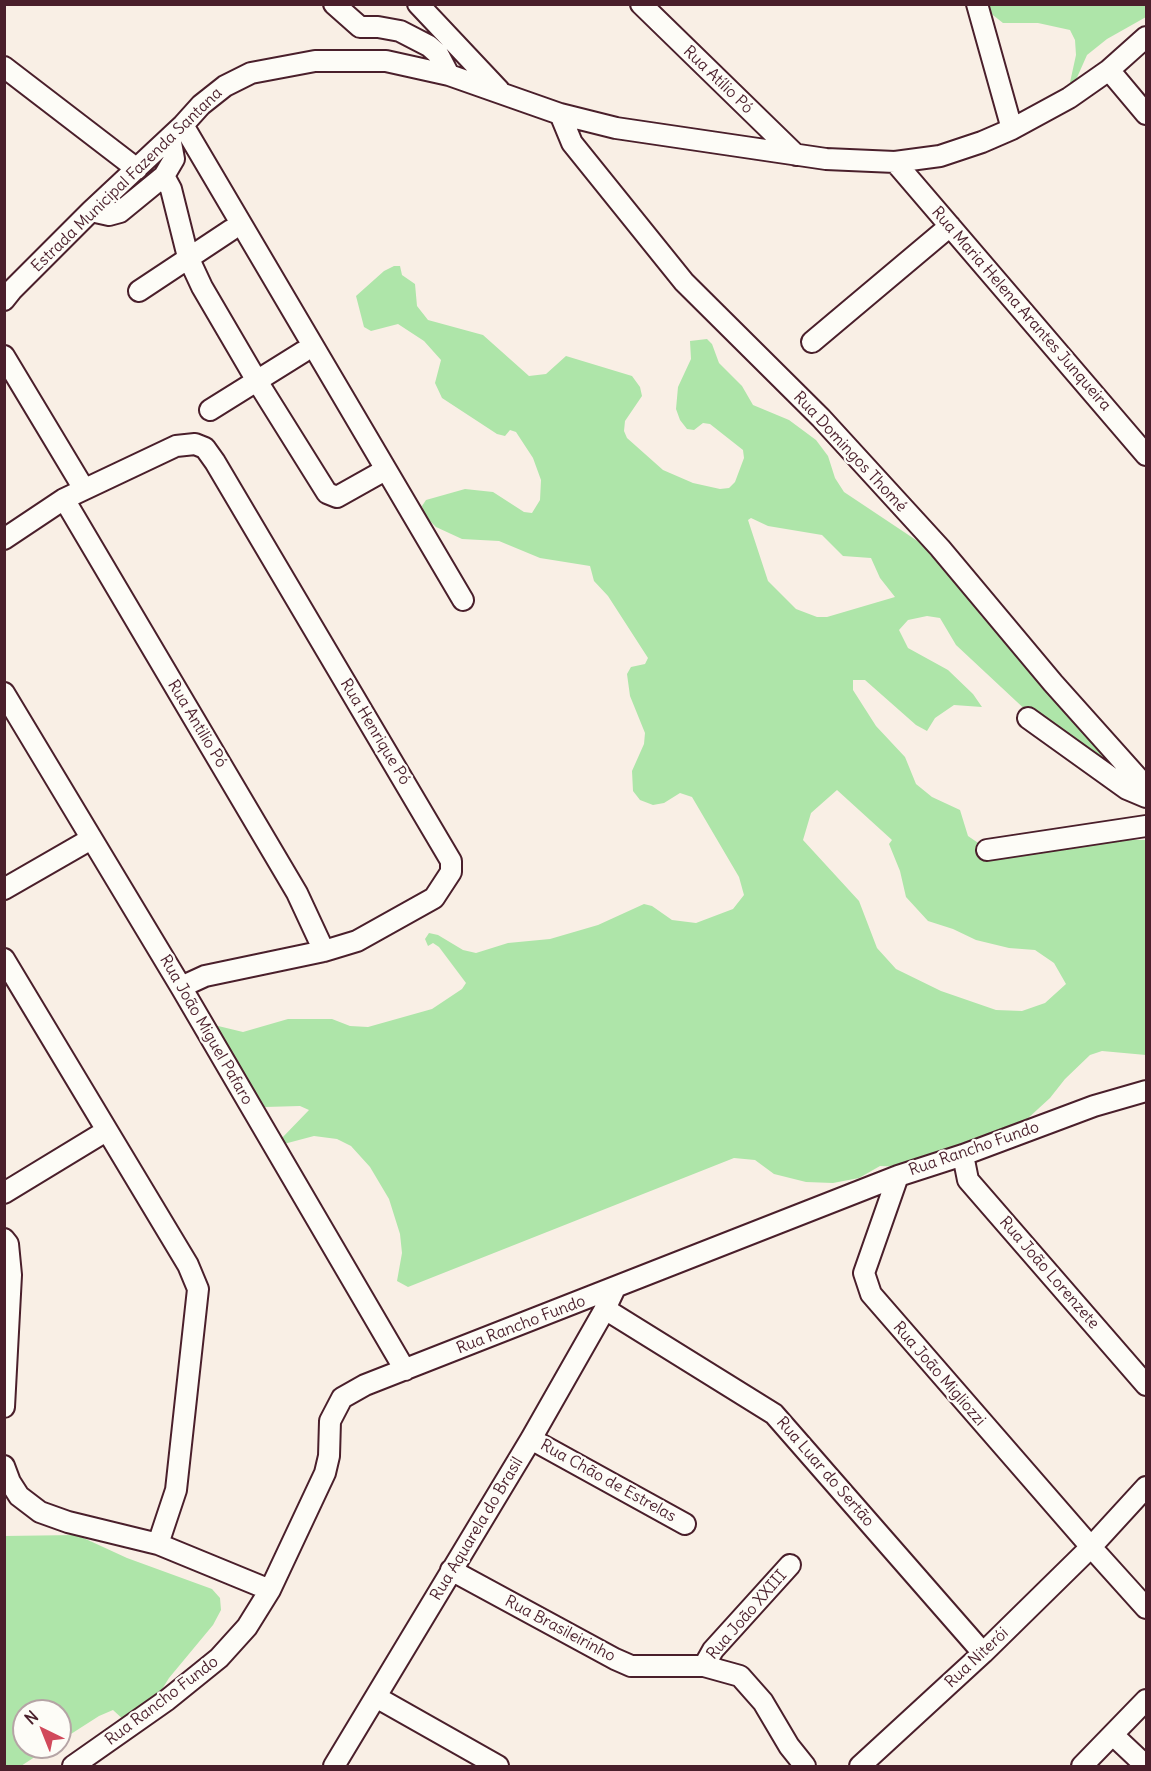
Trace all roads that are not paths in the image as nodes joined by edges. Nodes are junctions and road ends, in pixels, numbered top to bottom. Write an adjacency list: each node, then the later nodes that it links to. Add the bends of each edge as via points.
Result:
1 (334, 4): 8 (street, via 360,27 400,32 429,46)
2 (418, 4): 9 (street)
3 (641, 4): 14 (street, Rua Atílio Pó)
4 (977, 4): 12 (street)
5 (1146, 38): 7 (street, Estrada Municipal Fazenda Santana)
6 (4, 67): 16 (street)
7 (1109, 70): 11 (street); 12 (street, Estrada Municipal Fazenda Santana, via 1069,98)
8 (449, 75): 9 (street, Estrada Municipal Fazenda Santana); 13 (street, Estrada Municipal Fazenda Santana, via 386,61 358,60 315,61 251,73 225,86)
9 (502, 94): 10 (street, Estrada Municipal Fazenda Santana)
10 (560, 114): 14 (street, Estrada Municipal Fazenda Santana, via 616,129); 37 (street, Rua Domingos Thomé, via 572,143 684,282 821,418 940,548)
11 (1146, 114)
12 (1012, 129): 15 (street, Estrada Municipal Fazenda Santana, via 940,156)
13 (176, 131): 16 (street, Estrada Municipal Fazenda Santana); 17 (street, via 174,159); 34 (street)
14 (796, 155): 15 (street, Estrada Municipal Fazenda Santana)
15 (895, 162): 19 (street, Rua Maria Helena Arantes Junqueira)
16 (137, 169): 18 (street, Estrada Municipal Fazenda Santana)
17 (164, 176): 18 (street, via 120,212 110,215); 21 (street, via 171,189)
18 (92, 211): 23 (street, Estrada Municipal Fazenda Santana)
19 (950, 226): 24 (street); 29 (street, Rua Maria Helena Arantes Junqueira)
20 (231, 230): 21 (street)
21 (188, 257): 22 (street); 27 (street)
22 (140, 291)
23 (4, 300)
24 (812, 342)
25 (303, 352): 27 (street)
26 (4, 356): 31 (street)
27 (257, 381): 28 (street); 30 (street, via 327,493 337,496)
28 (210, 410)
29 (1146, 455)
30 (378, 474)
31 (84, 489): 32 (street); 43 (street, Rua Henrique Pó, via 176,446 195,444 205,448 451,861 451,872 434,898 357,941)
32 (64, 499): 33 (street); 43 (street, Rua Antilio Pó, via 297,893)
33 (4, 539)
34 (464, 600)
35 (4, 693): 40 (street, Rua João Miguel Pafaro)
36 (1028, 718): 38 (street, via 1127,789)
37 (1146, 787)
38 (1146, 797)
39 (1146, 826): 41 (street)
40 (92, 838): 42 (street); 45 (street, Rua João Miguel Pafaro)
41 (987, 850)
42 (4, 889)
43 (324, 951): 45 (street, Rua Henrique Pó, via 205,976)
44 (4, 959): 47 (street)
45 (181, 987): 54 (street, Rua João Miguel Pafaro)
46 (1146, 1091): 48 (street, Rua Rancho Fundo, via 1094,1106)
47 (106, 1131): 50 (street); 61 (street, via 188,1265 198,1289 176,1490)
48 (963, 1155): 49 (street, Rua Rancho Fundo); 55 (street, Rua João Lorenzete, via 968,1180)
49 (898, 1176): 52 (street, Rua Rancho Fundo); 62 (street, Rua João Migliozzi, via 864,1273 871,1294)
50 (4, 1193)
51 (4, 1239): 56 (street, via 11,1275)
52 (615, 1288): 53 (street, Rua Aquarela do Brasil); 54 (street, Rua Rancho Fundo)
53 (605, 1309): 57 (street, Rua Aquarela do Brasil); 67 (street, Rua Luar do Sertão, via 774,1414)
54 (405, 1370): 65 (street, Rua Rancho Fundo, via 342,1398 330,1421 325,1473)
55 (1146, 1385)
56 (4, 1407)
57 (531, 1439): 60 (street, Rua Chão de Estrelas); 64 (street, Rua Aquarela do Brasil)
58 (4, 1466): 61 (street, via 19,1496 40,1512)
59 (1146, 1487): 62 (street)
60 (686, 1524)
61 (158, 1544): 65 (street)
62 (1091, 1547): 66 (street, Rua João Migliozzi); 67 (street, Rua Niterói)
63 (790, 1565): 68 (street, Rua João XXIII, via 713,1650)
64 (451, 1570): 68 (street, Rua Brasileirinho, via 631,1666); 69 (street, Rua Aquarela do Brasil)
65 (270, 1590): 72 (street, Rua Rancho Fundo, via 247,1628 219,1658)
66 (1146, 1608)
67 (983, 1653): 76 (street, Rua Niterói)
68 (704, 1666): 75 (street, Rua Brasileirinho, via 740,1676 751,1686)
69 (376, 1697): 73 (street, Rua Aquarela do Brasil); 74 (street)
70 (1146, 1700): 71 (street)
71 (1113, 1736): 77 (street); 78 (street)
72 (73, 1767)
73 (334, 1767)
74 (498, 1767)
75 (805, 1767)
76 (860, 1767)
77 (1082, 1767)
78 (1146, 1767)

